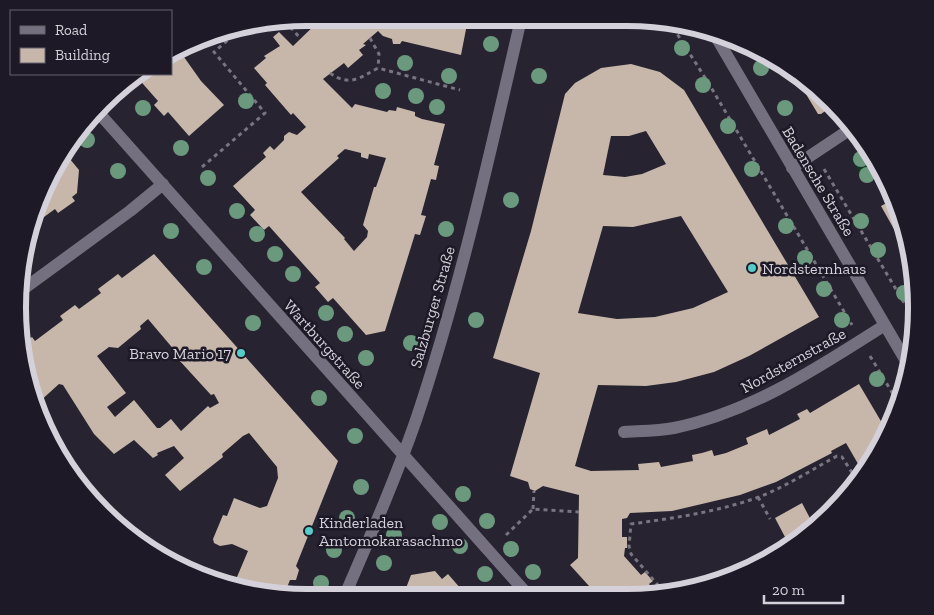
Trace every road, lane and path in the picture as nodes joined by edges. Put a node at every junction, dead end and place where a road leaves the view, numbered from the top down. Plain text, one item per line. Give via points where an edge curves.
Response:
1 (519, 26) edge
2 (290, 27) edge
3 (675, 31) edge
4 (232, 37) edge
5 (370, 38) dead end
6 (301, 39) dead end
7 (717, 41) edge
8 (378, 68) junction
9 (330, 73) dead end
10 (460, 90) dead end
11 (102, 116) edge
12 (846, 132) edge
13 (822, 166) dead end
14 (202, 167) dead end
15 (792, 168) junction
16 (163, 184) junction
17 (27, 286) edge
18 (908, 309) edge
19 (885, 325) junction
20 (855, 329) dead end
21 (868, 352) dead end
22 (903, 356) edge
23 (894, 395) edge
24 (624, 432) dead end
25 (403, 454) junction
26 (853, 474) edge
27 (534, 491) dead end
28 (758, 497) junction
29 (533, 509) junction
30 (579, 512) dead end
31 (770, 519) dead end
32 (506, 535) dead end
33 (659, 586) edge
34 (347, 589) edge
35 (523, 589) edge

1 - 25 street, Salzburger Straße via 482,191 430,375
2 - 6 path
3 - 20 path
4 - 14 path via 214,52 266,113
5 - 8 path via 379,54
7 - 15 street, Badensche Straße
8 - 9 path via 356,80 340,80
8 - 10 path
11 - 16 street, Wartburgstraße
12 - 15 street
13 - 18 path
15 - 19 street, Badensche Straße
16 - 17 street
16 - 25 street, Wartburgstraße
19 - 22 street, Badensche Straße
19 - 24 street, Nordsternstraße via 799,379 741,408 673,428
21 - 23 path
25 - 34 street, Salzburger Straße
25 - 35 street, Wartburgstraße
26 - 28 path via 842,457 837,456 812,472
27 - 29 path
28 - 31 path
28 - 33 path via 683,517 630,524 631,554
29 - 30 path
29 - 32 path

